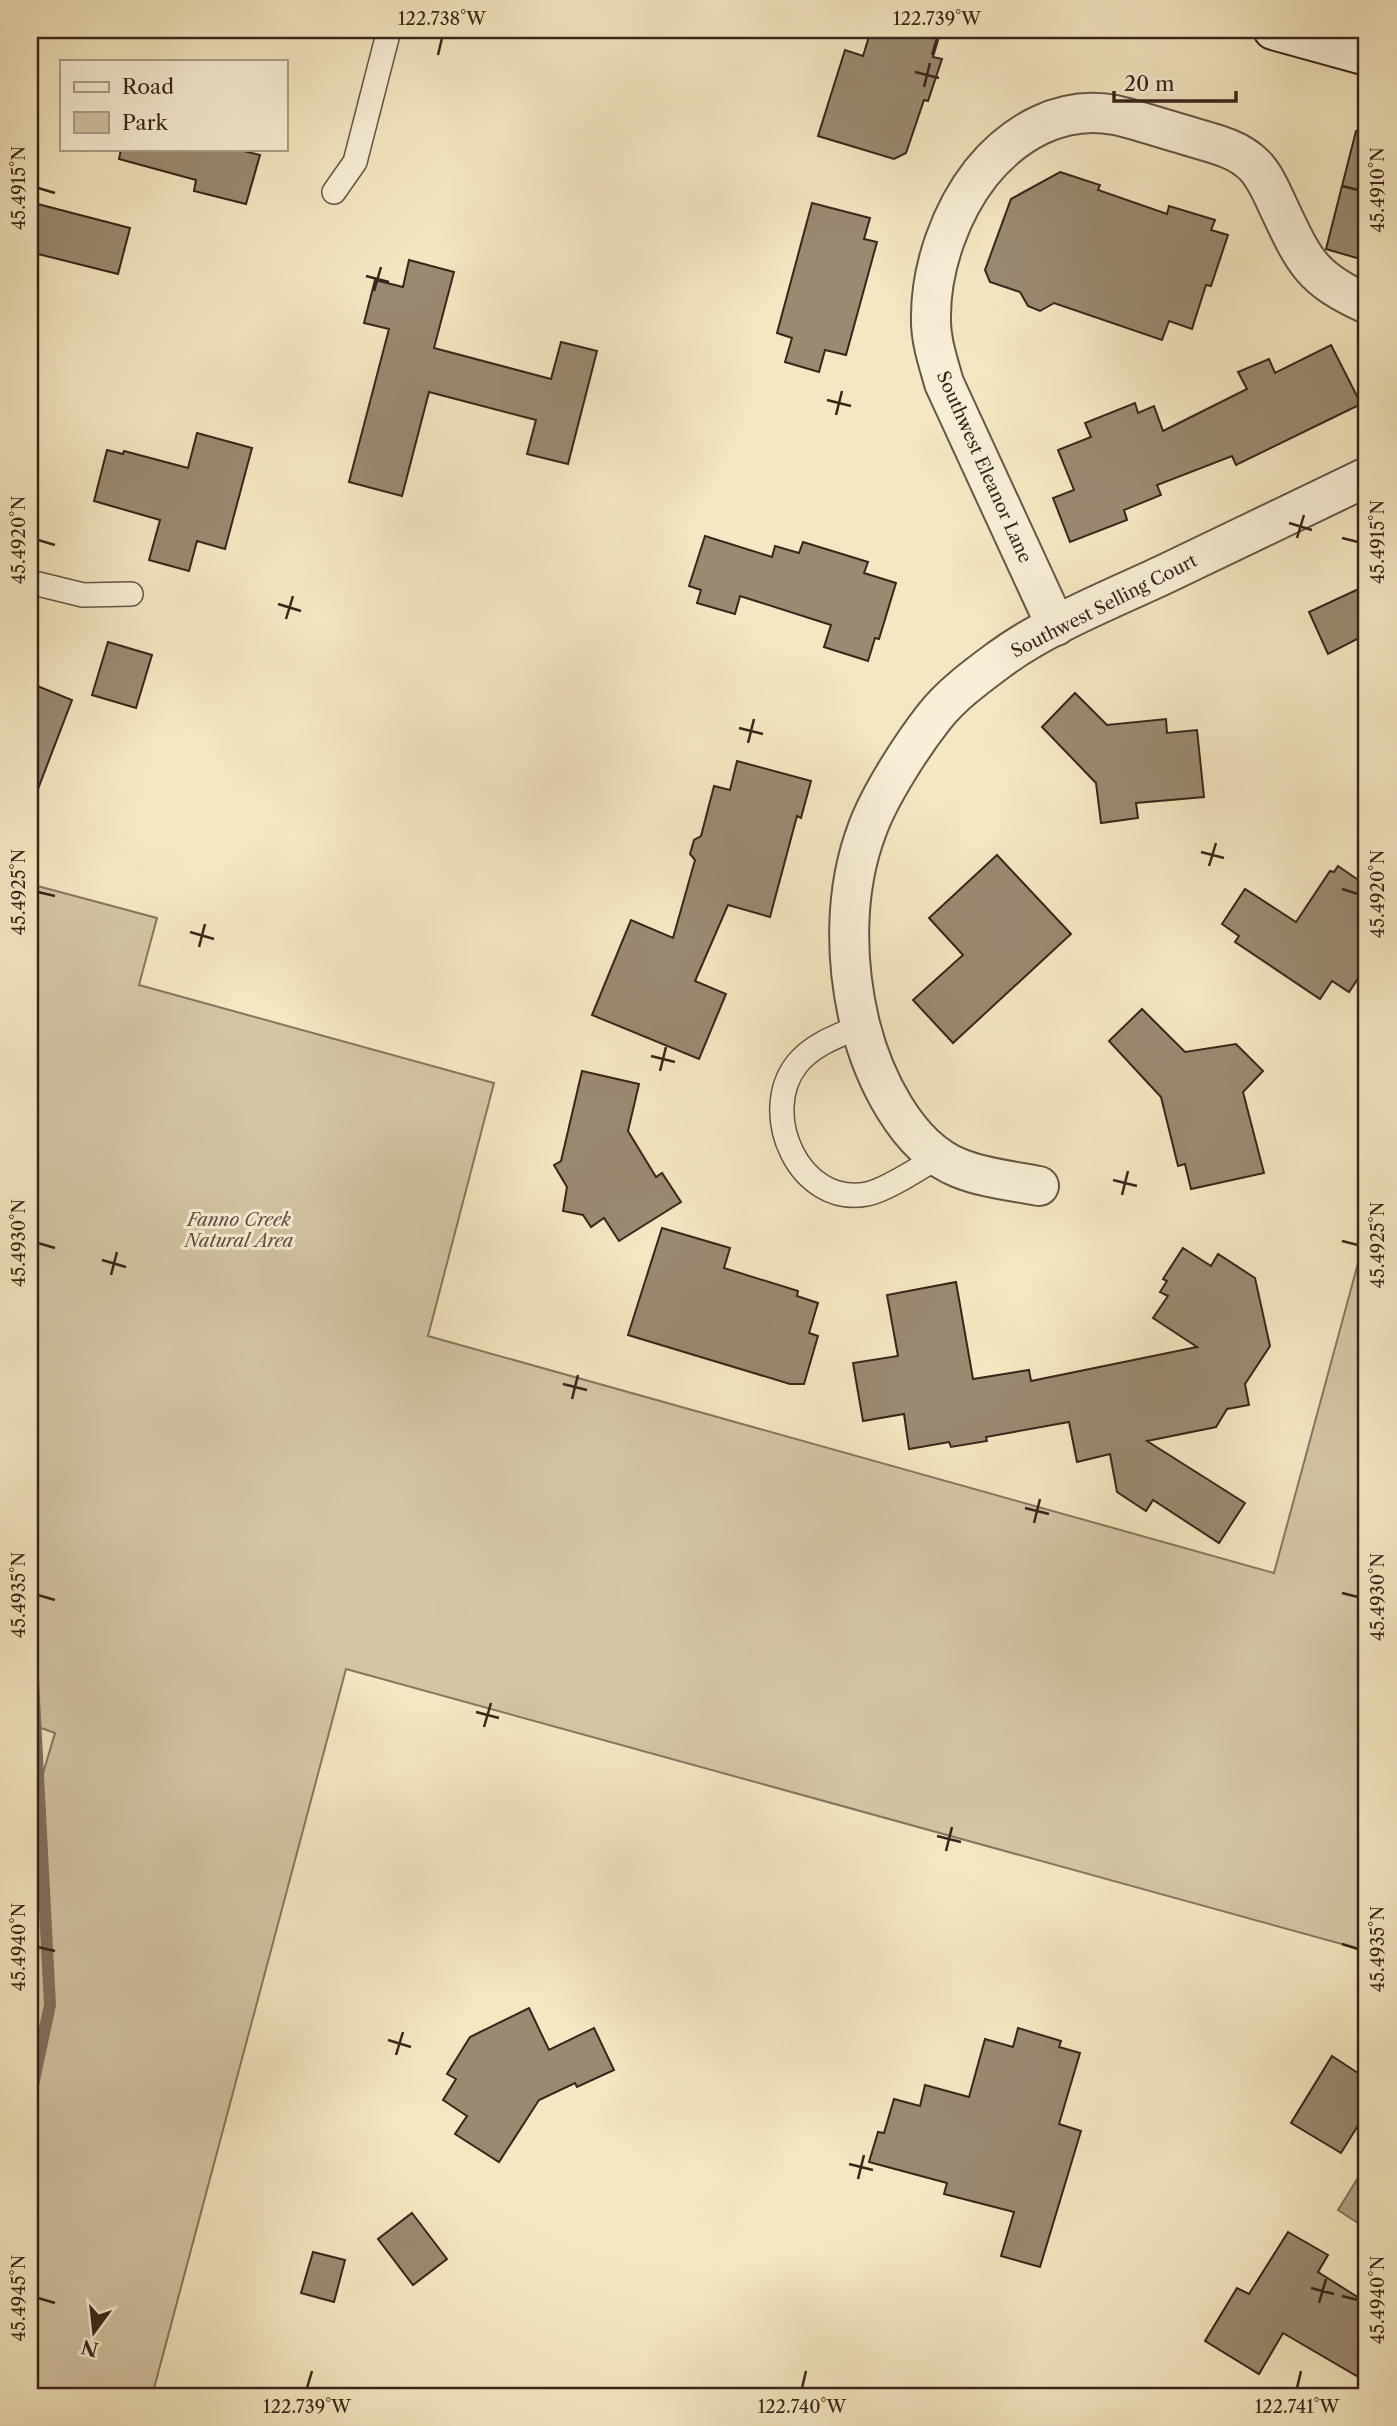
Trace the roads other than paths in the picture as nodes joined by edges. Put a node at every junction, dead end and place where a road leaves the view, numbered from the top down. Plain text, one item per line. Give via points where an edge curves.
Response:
1 (389, 30) edge
2 (1273, 30) edge
3 (1367, 56) edge
4 (334, 192) dead end
5 (1367, 304) edge
6 (1367, 477) edge
7 (30, 582) edge
8 (131, 594) dead end
9 (1056, 626) junction
10 (861, 1026) junction
11 (938, 1157) junction
12 (1039, 1186) dead end

1 - 4 lane via 355,162
2 - 3 street
5 - 9 street, Southwest Eleanor Lane via 1336,290 1309,267 1270,189 1255,166 1234,150 1090,113 1037,126 1013,139 990,161 952,219 943,247 931,316 933,342 944,383
6 - 9 street, Southwest Selling Court
7 - 8 lane via 83,595
9 - 10 street, Southwest Selling Court via 1002,657 935,716 878,806 867,830 849,915 850,957
10 - 11 street, Southwest Selling Court via 882,1087 920,1142
10 - 11 lane via 824,1042 798,1063 783,1090 788,1148 808,1177 824,1189 846,1195 880,1190
11 - 12 street, Southwest Selling Court via 959,1169

